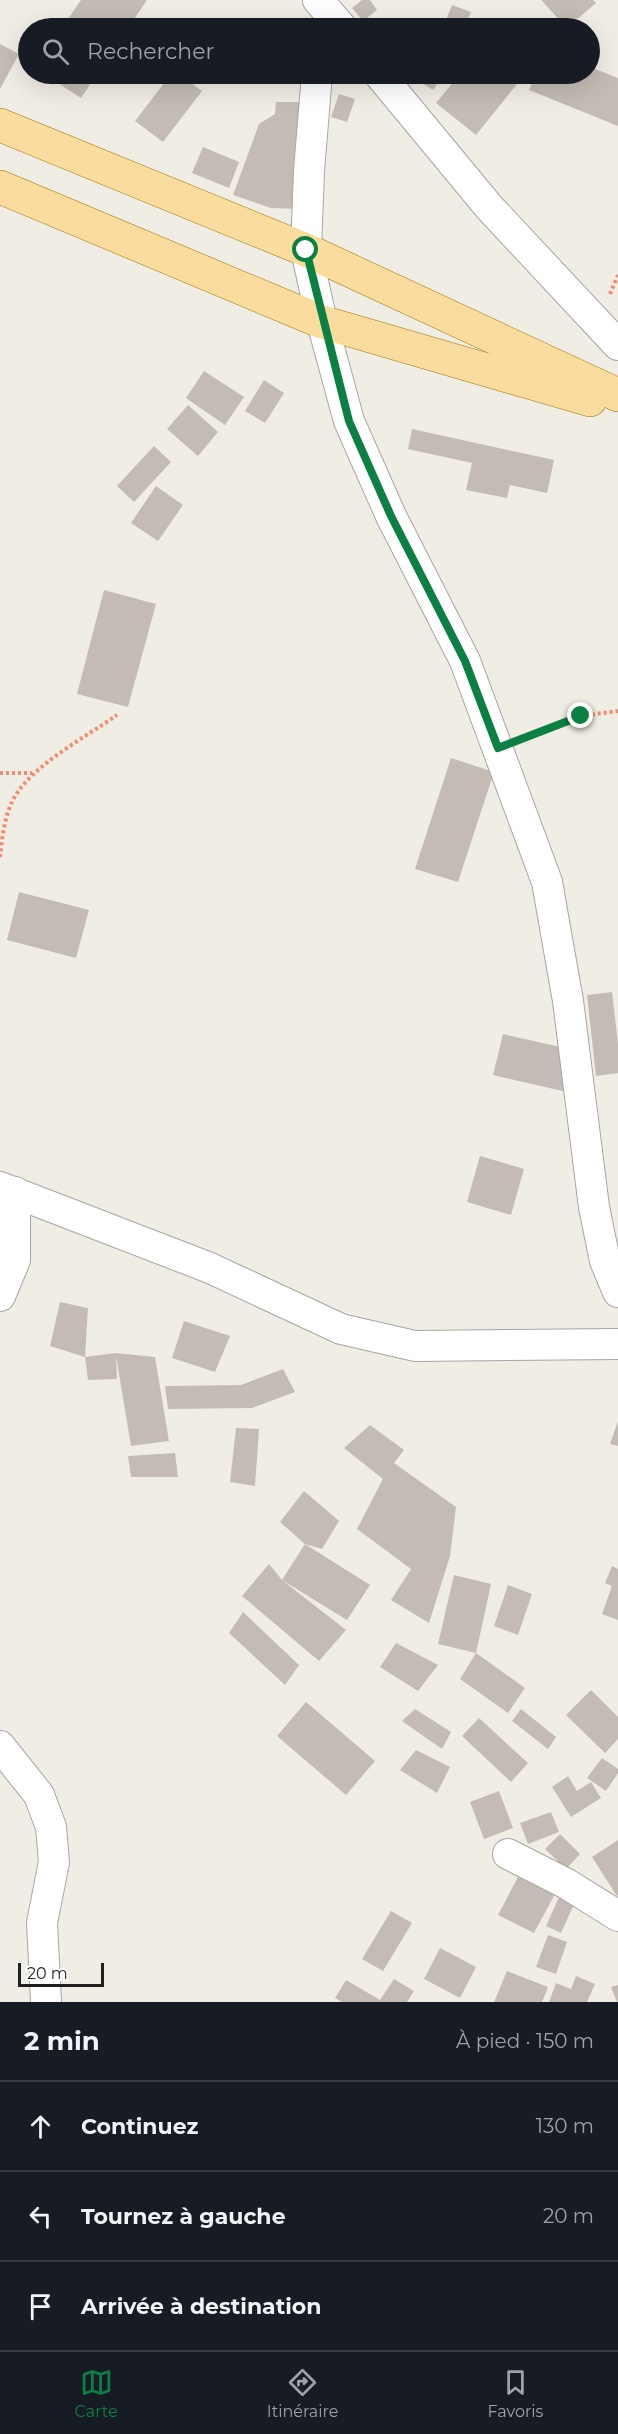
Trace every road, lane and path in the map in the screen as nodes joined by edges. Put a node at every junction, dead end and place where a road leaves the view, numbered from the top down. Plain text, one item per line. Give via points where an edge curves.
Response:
1 (316, 84) edge
2 (387, 84) edge
3 (0, 125) edge
4 (0, 188) edge
5 (306, 250) junction
6 (322, 322) junction
7 (618, 345) edge
8 (618, 395) edge
9 (618, 408) edge
10 (618, 711) edge
11 (117, 715) dead end
12 (498, 748) junction
13 (0, 773) edge
14 (32, 773) junction
15 (0, 856) edge
16 (8, 1190) edge
17 (618, 1292) edge
18 (0, 1296) edge
19 (618, 1344) edge
20 (0, 1746) edge
21 (507, 1854) dead end
22 (618, 1916) edge
23 (46, 2002) edge

1 - 5 street
2 - 7 street via 489,207
3 - 5 main road
4 - 6 main road
5 - 6 street
5 - 8 main road
6 - 9 main road
6 - 12 street via 349,421 391,516 465,661
10 - 12 path via 581,716
11 - 14 path
12 - 17 street via 547,882 568,1001 594,1207 605,1261
13 - 14 path
14 - 15 path via 12,802
16 - 18 street via 15,1260
16 - 19 street via 210,1268 341,1329 414,1346
20 - 23 street via 39,1795 51,1827 54,1862 42,1923
21 - 22 street via 567,1884

